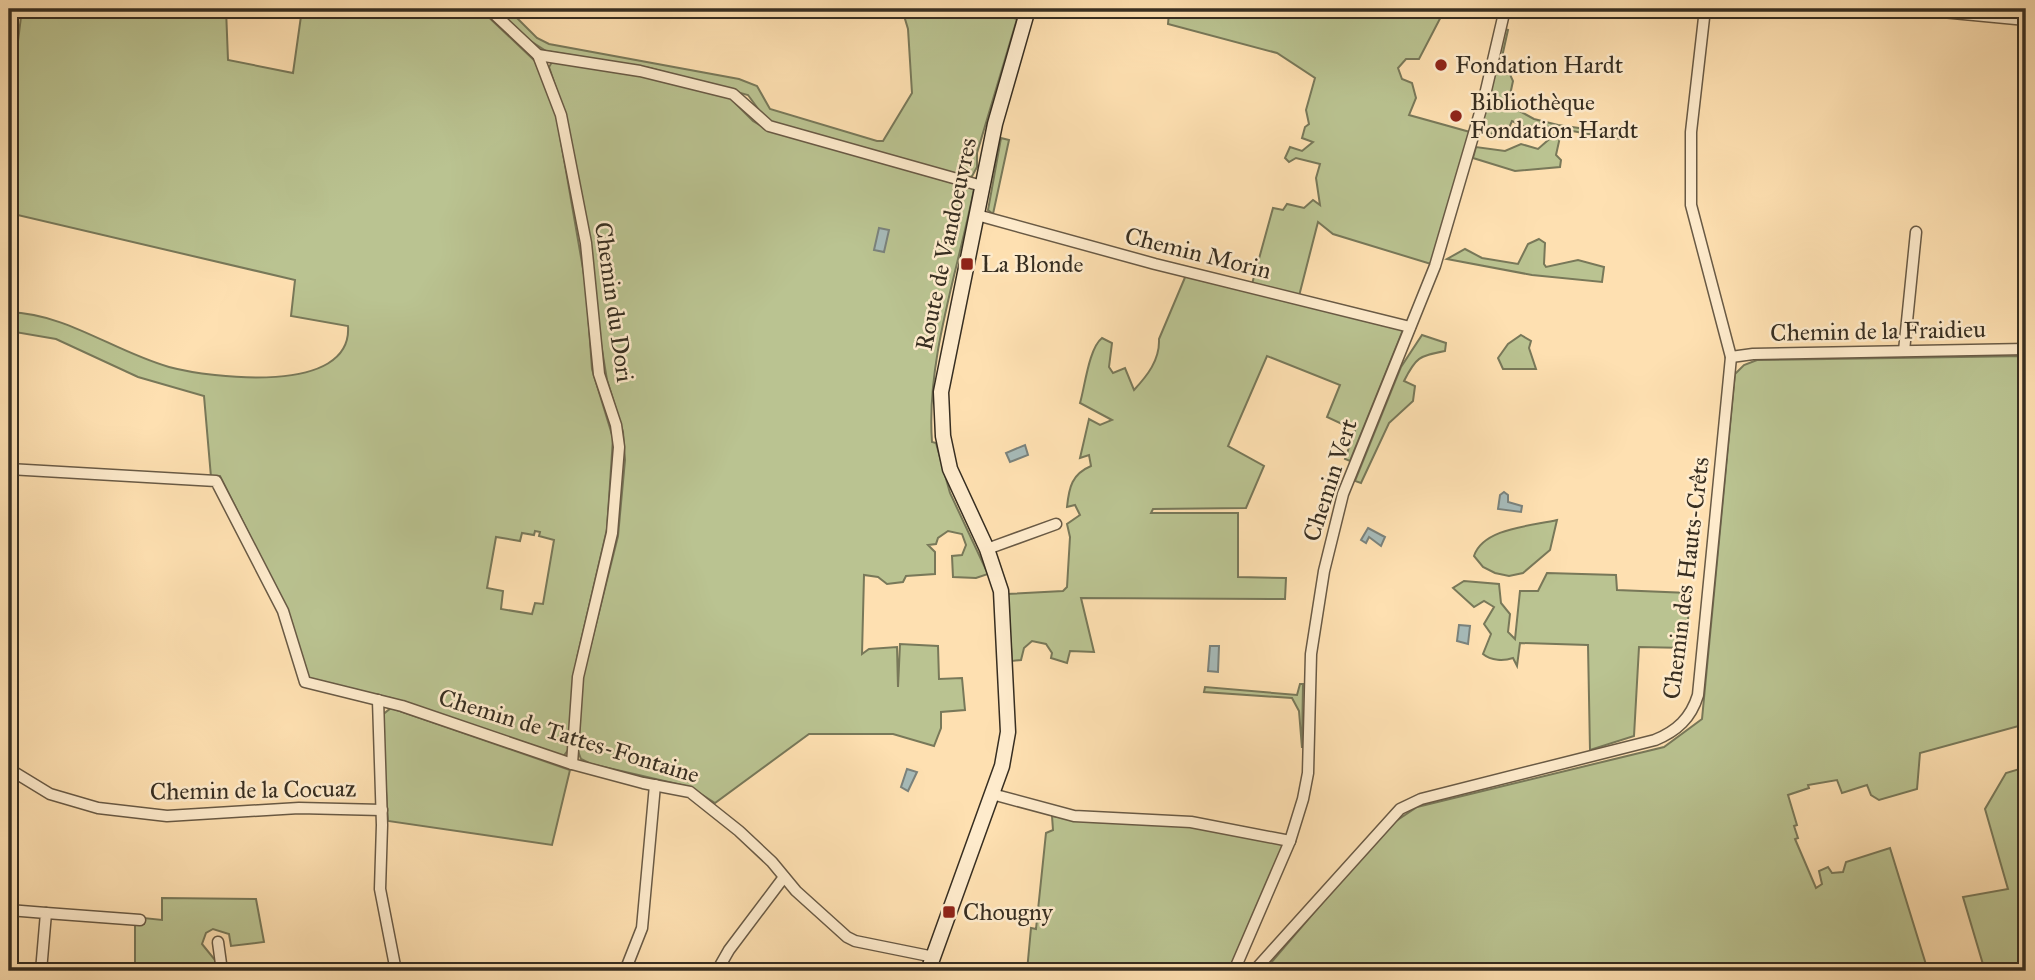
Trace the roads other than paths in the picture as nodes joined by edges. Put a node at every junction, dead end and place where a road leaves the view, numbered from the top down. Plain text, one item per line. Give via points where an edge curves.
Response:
1 (489, 9) edge
2 (1028, 9) edge
3 (1505, 9) edge
4 (1705, 9) edge
5 (1911, 9) edge
6 (2026, 19) edge
7 (538, 55) junction
8 (982, 186) junction
9 (977, 215) junction
10 (1916, 232) dead end
11 (1410, 327) junction
12 (2026, 349) edge
13 (1904, 351) junction
14 (1731, 358) junction
15 (9, 469) edge
16 (1056, 524) dead end
17 (987, 550) junction
18 (379, 700) junction
19 (572, 764) junction
20 (9, 769) edge
21 (655, 785) junction
22 (992, 794) junction
23 (382, 810) junction
24 (1290, 841) junction
25 (784, 877) junction
26 (9, 910) edge
27 (46, 913) junction
28 (140, 920) dead end
29 (218, 942) dead end
30 (934, 957) junction
31 (41, 971) edge
32 (222, 971) edge
33 (396, 971) edge
34 (625, 971) edge
35 (718, 971) edge
36 (928, 971) edge
37 (1234, 971) edge
38 (1254, 971) edge

1 - 7 street
2 - 8 main road, Route de Vandoeuvres
3 - 11 street, Chemin Vert via 1435,266
4 - 14 street, Chemin des Hauts-Crêts via 1691,132 1691,205
5 - 6 street
7 - 8 street via 640,71 733,94 769,126
7 - 19 street, Chemin du Dori via 561,115 586,243 599,374 619,447 612,533 578,677
8 - 9 main road, Route de Vandoeuvres
9 - 11 street, Chemin Morin
9 - 17 main road, Route de Vandoeuvres via 943,372 940,410 950,469
10 - 13 street
11 - 24 street, Chemin Vert via 1352,467 1329,548 1311,654 1306,786
12 - 13 street, Chemin de la Fraidieu
13 - 14 street, Chemin de la Fraidieu
14 - 38 street, Chemin des Hauts-Crêts via 1698,695 1687,719 1665,736 1646,743 1421,799 1400,809
15 - 18 street, Chemin de Tattes-Fontaine via 216,481 282,611 305,682
16 - 17 street
17 - 22 main road, Route de Vandoeuvres via 1003,600 1008,722 1006,751
18 - 19 street, Chemin de Tattes-Fontaine
18 - 23 street
19 - 21 street, Chemin de Tattes-Fontaine
20 - 23 street, Chemin de la Cocuaz via 87,807 167,816 299,808
21 - 25 street, Chemin de Tattes-Fontaine via 702,798
21 - 34 street via 642,928
22 - 24 street via 1073,816 1191,822
22 - 30 main road, Route de Vandoeuvres
23 - 33 street via 380,890
24 - 37 street, Chemin Vert
25 - 30 street, Chemin de Tattes-Fontaine via 851,939
25 - 35 street
26 - 27 street
27 - 28 street
27 - 31 street
29 - 32 street
30 - 36 main road, Route de Vandoeuvres

